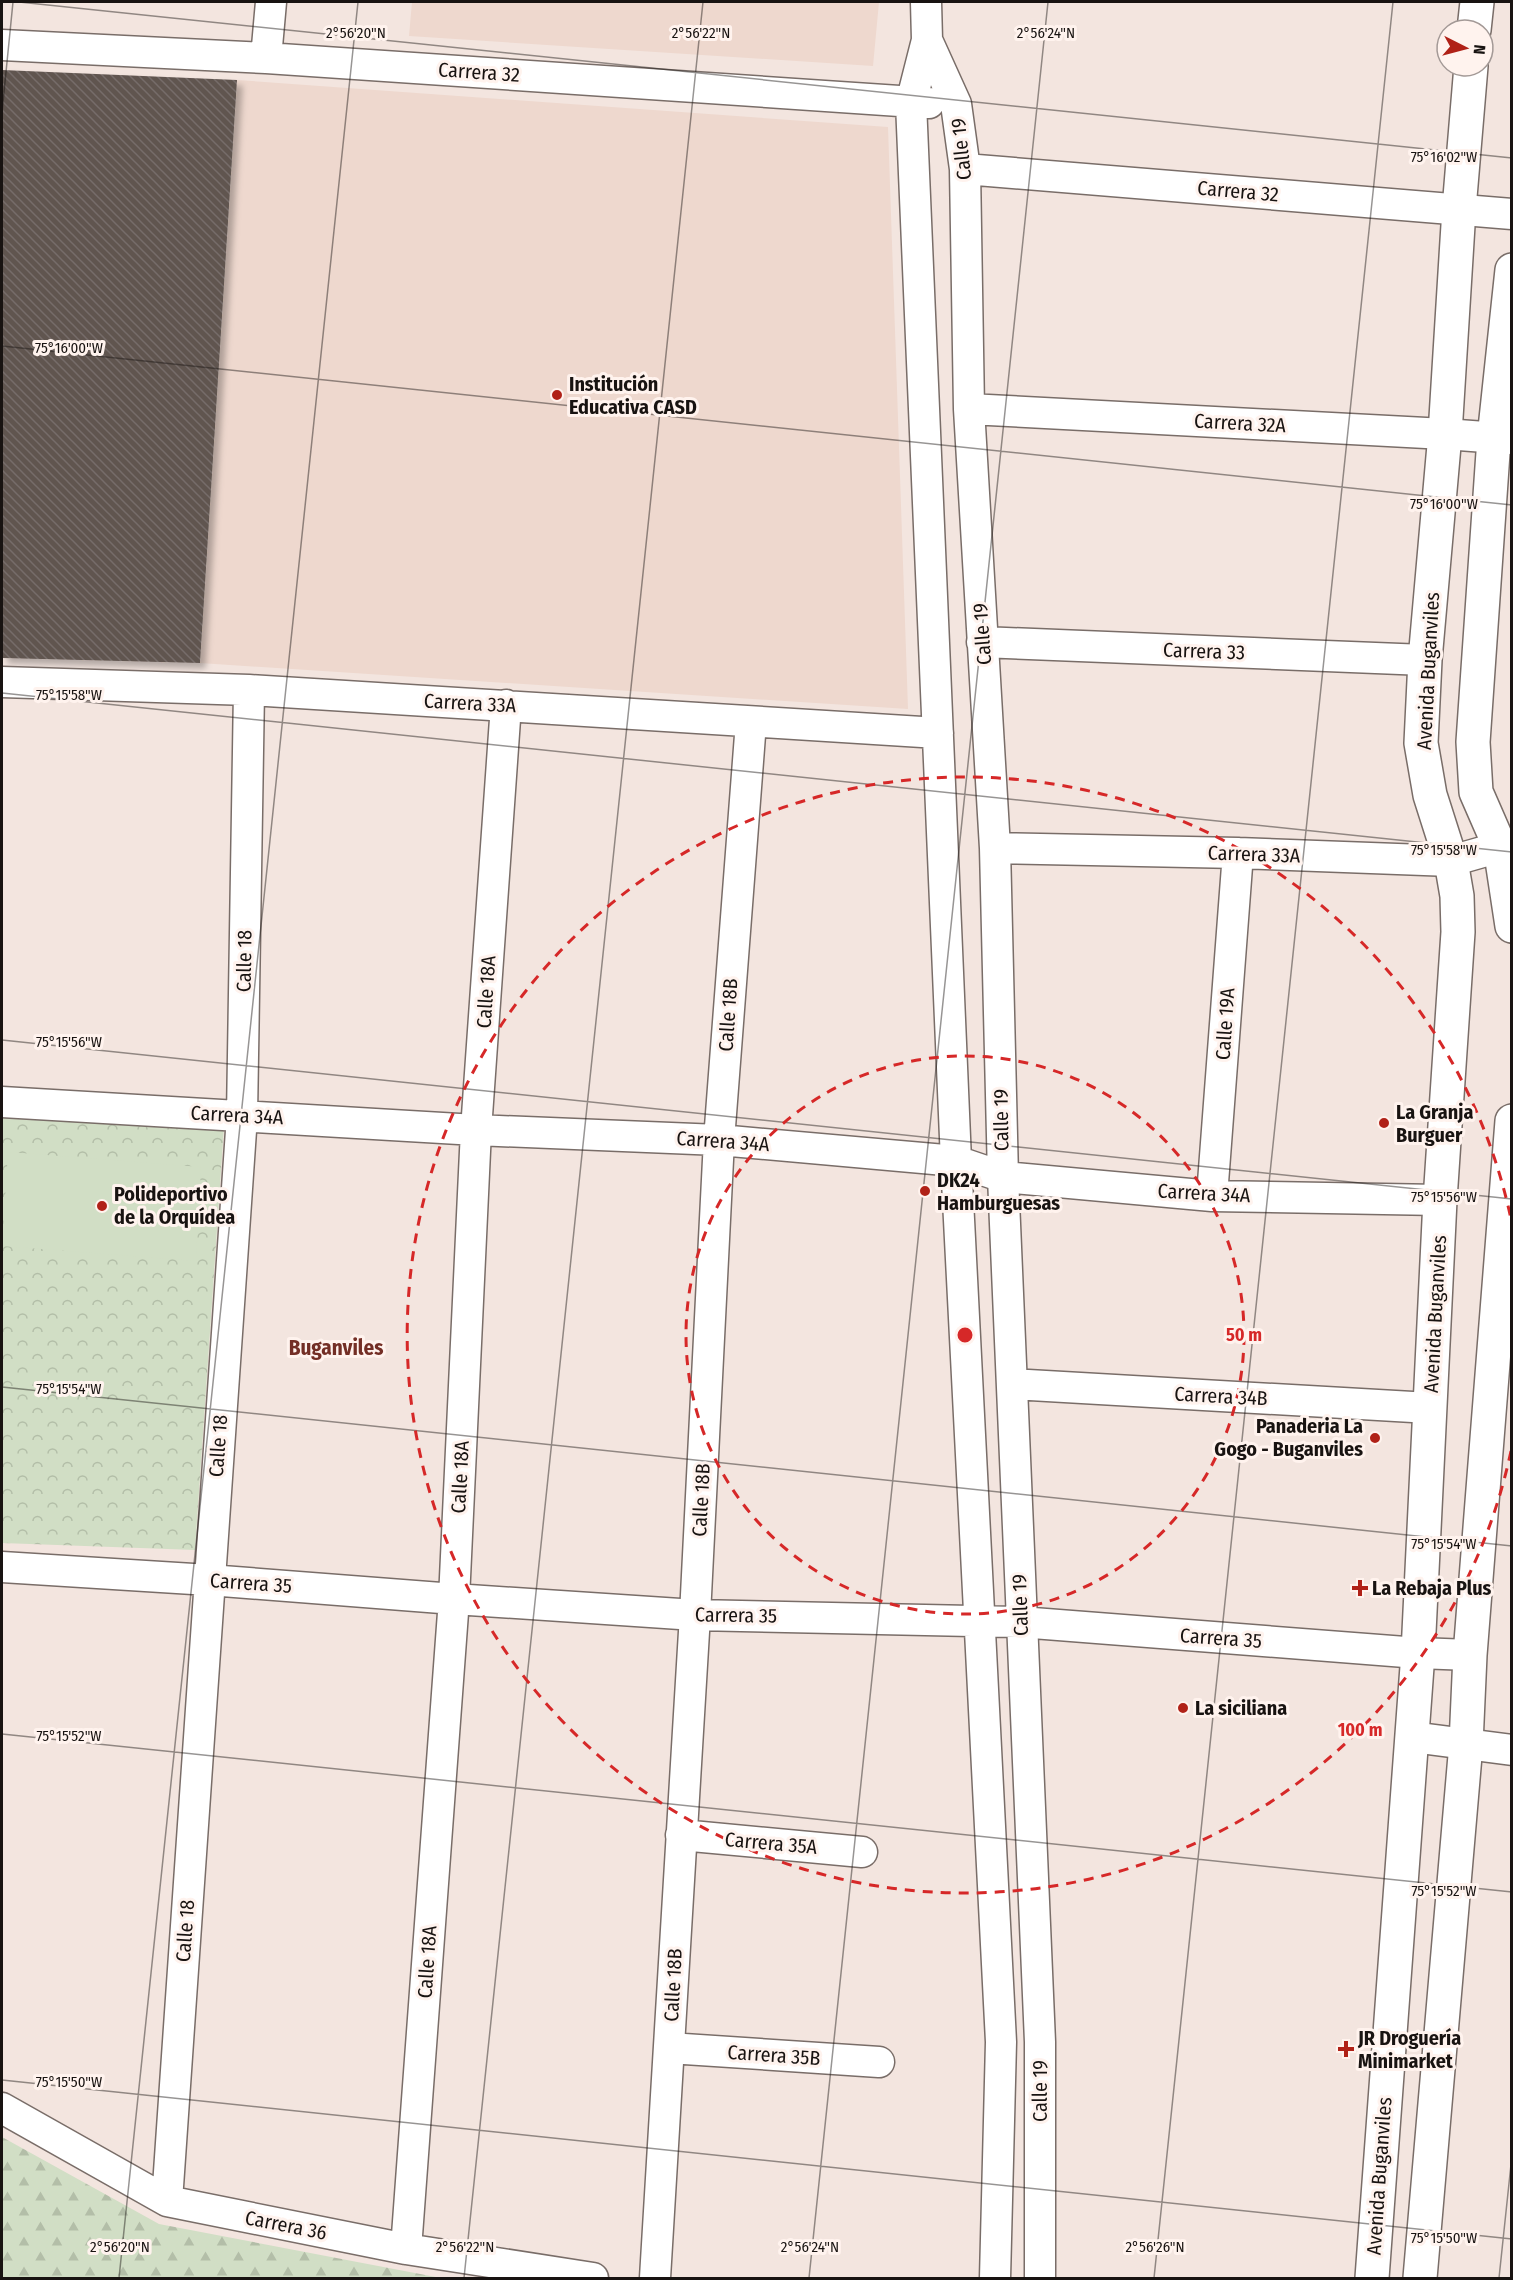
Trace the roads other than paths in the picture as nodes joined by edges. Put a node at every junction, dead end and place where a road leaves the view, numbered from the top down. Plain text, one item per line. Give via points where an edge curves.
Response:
1 (271, 2) edge
2 (926, 2) edge
3 (1477, 2) edge
4 (1475, 18) edge
5 (927, 40) junction
6 (2, 45) edge
7 (266, 58) junction
8 (1470, 78) edge
9 (911, 103) junction
10 (956, 104) junction
11 (965, 169) junction
12 (1459, 209) junction
13 (1512, 214) edge
14 (1512, 270) edge
15 (969, 409) junction
16 (1445, 434) junction
17 (1503, 438) edge
18 (982, 642) junction
19 (1425, 660) junction
20 (2, 682) edge
21 (249, 690) junction
22 (506, 705) junction
23 (751, 722) junction
24 (938, 733) junction
25 (1506, 847) edge
26 (995, 848) junction
27 (1238, 853) junction
28 (1451, 861) junction
29 (1512, 926) edge
30 (2, 1102) edge
31 (242, 1116) junction
32 (1512, 1121) edge
33 (476, 1130) junction
34 (719, 1140) junction
35 (956, 1161) junction
36 (1003, 1177) junction
37 (1212, 1196) junction
38 (1440, 1200) junction
39 (1012, 1384) junction
40 (1430, 1408) junction
41 (2, 1568) edge
42 (209, 1580) junction
43 (454, 1599) junction
44 (695, 1615) junction
45 (979, 1621) junction
46 (1020, 1622) junction
47 (1418, 1653) junction
48 (1470, 1655) junction
49 (1412, 1737) junction
50 (1466, 1744) junction
51 (1511, 1748) edge
52 (681, 1835) junction
53 (862, 1852) dead end
54 (669, 2048) junction
55 (879, 2062) dead end
56 (2, 2108) edge
57 (167, 2201) junction
58 (406, 2249) junction
59 (593, 2278) edge
60 (656, 2278) edge
61 (995, 2278) edge
62 (1040, 2278) edge
63 (1372, 2278) edge
64 (1420, 2278) edge

1 - 7 street
2 - 5 street, Calle 19
3 - 4 main road
5 - 9 street, Calle 19
5 - 10 street, Calle 19
6 - 7 street, Carrera 32
7 - 9 street, Carrera 32
8 - 12 main road, Avenida Buganviles
9 - 10 street, Carrera 32
9 - 24 street, Calle 19
10 - 11 street, Calle 19
11 - 12 street, Carrera 32
11 - 15 street, Calle 19
12 - 13 street, Carrera 32
12 - 16 main road, Avenida Buganviles
14 - 17 main road
15 - 16 street, Carrera 32A
15 - 18 street, Calle 19
16 - 17 street, Carrera 32A
16 - 19 main road, Avenida Buganviles
17 - 25 main road via 1473,742 1476,792
18 - 19 street, Carrera 33
18 - 26 street, Calle 19
19 - 28 main road, Avenida Buganviles via 1421,743 1430,795
20 - 21 street, Carrera 33A
21 - 22 street, Carrera 33A
21 - 31 street, Calle 18
22 - 23 street, Carrera 33A
22 - 33 street, Calle 18A
23 - 24 street, Carrera 33A
23 - 34 street, Calle 18B
24 - 35 street, Calle 19
25 - 28 street, Carrera 33A
25 - 29 main road
26 - 27 street, Carrera 33A
26 - 36 street, Calle 19
27 - 28 street, Carrera 33A
27 - 37 street, Calle 19A
28 - 38 main road, Avenida Buganviles via 1458,932
30 - 31 street, Carrera 34A
31 - 33 street, Carrera 34A
31 - 42 street, Calle 18
32 - 48 main road
33 - 34 street, Carrera 34A
33 - 43 street, Calle 18A
34 - 35 street, Carrera 34A
34 - 44 street, Calle 18B
35 - 36 street, Carrera 34A
35 - 45 street, Calle 19
36 - 37 street, Carrera 34A
36 - 39 street, Calle 19
37 - 38 street, Carrera 34A
38 - 40 main road, Avenida Buganviles
39 - 40 street, Carrera 34B
39 - 46 street, Calle 19
40 - 47 main road, Avenida Buganviles
41 - 42 street, Carrera 35
42 - 43 street, Carrera 35
42 - 57 street, Calle 18
43 - 44 street, Carrera 35
43 - 58 street, Calle 18A
44 - 45 street, Carrera 35
44 - 52 street, Calle 18B
45 - 46 street, Carrera 35
45 - 61 street, Calle 19 via 1000,2042
46 - 47 street, Carrera 35
46 - 62 street, Calle 19 via 1040,2042
47 - 48 street, Carrera 35
47 - 49 main road, Avenida Buganviles
48 - 50 main road
49 - 50 street
49 - 63 main road, Avenida Buganviles
50 - 51 street
50 - 64 main road
52 - 53 street, Carrera 35A
52 - 54 street, Calle 18B
54 - 55 street, Carrera 35B
54 - 60 street, Calle 18B
56 - 57 street, Carrera 36
57 - 58 street, Carrera 36
58 - 59 street, Carrera 36

